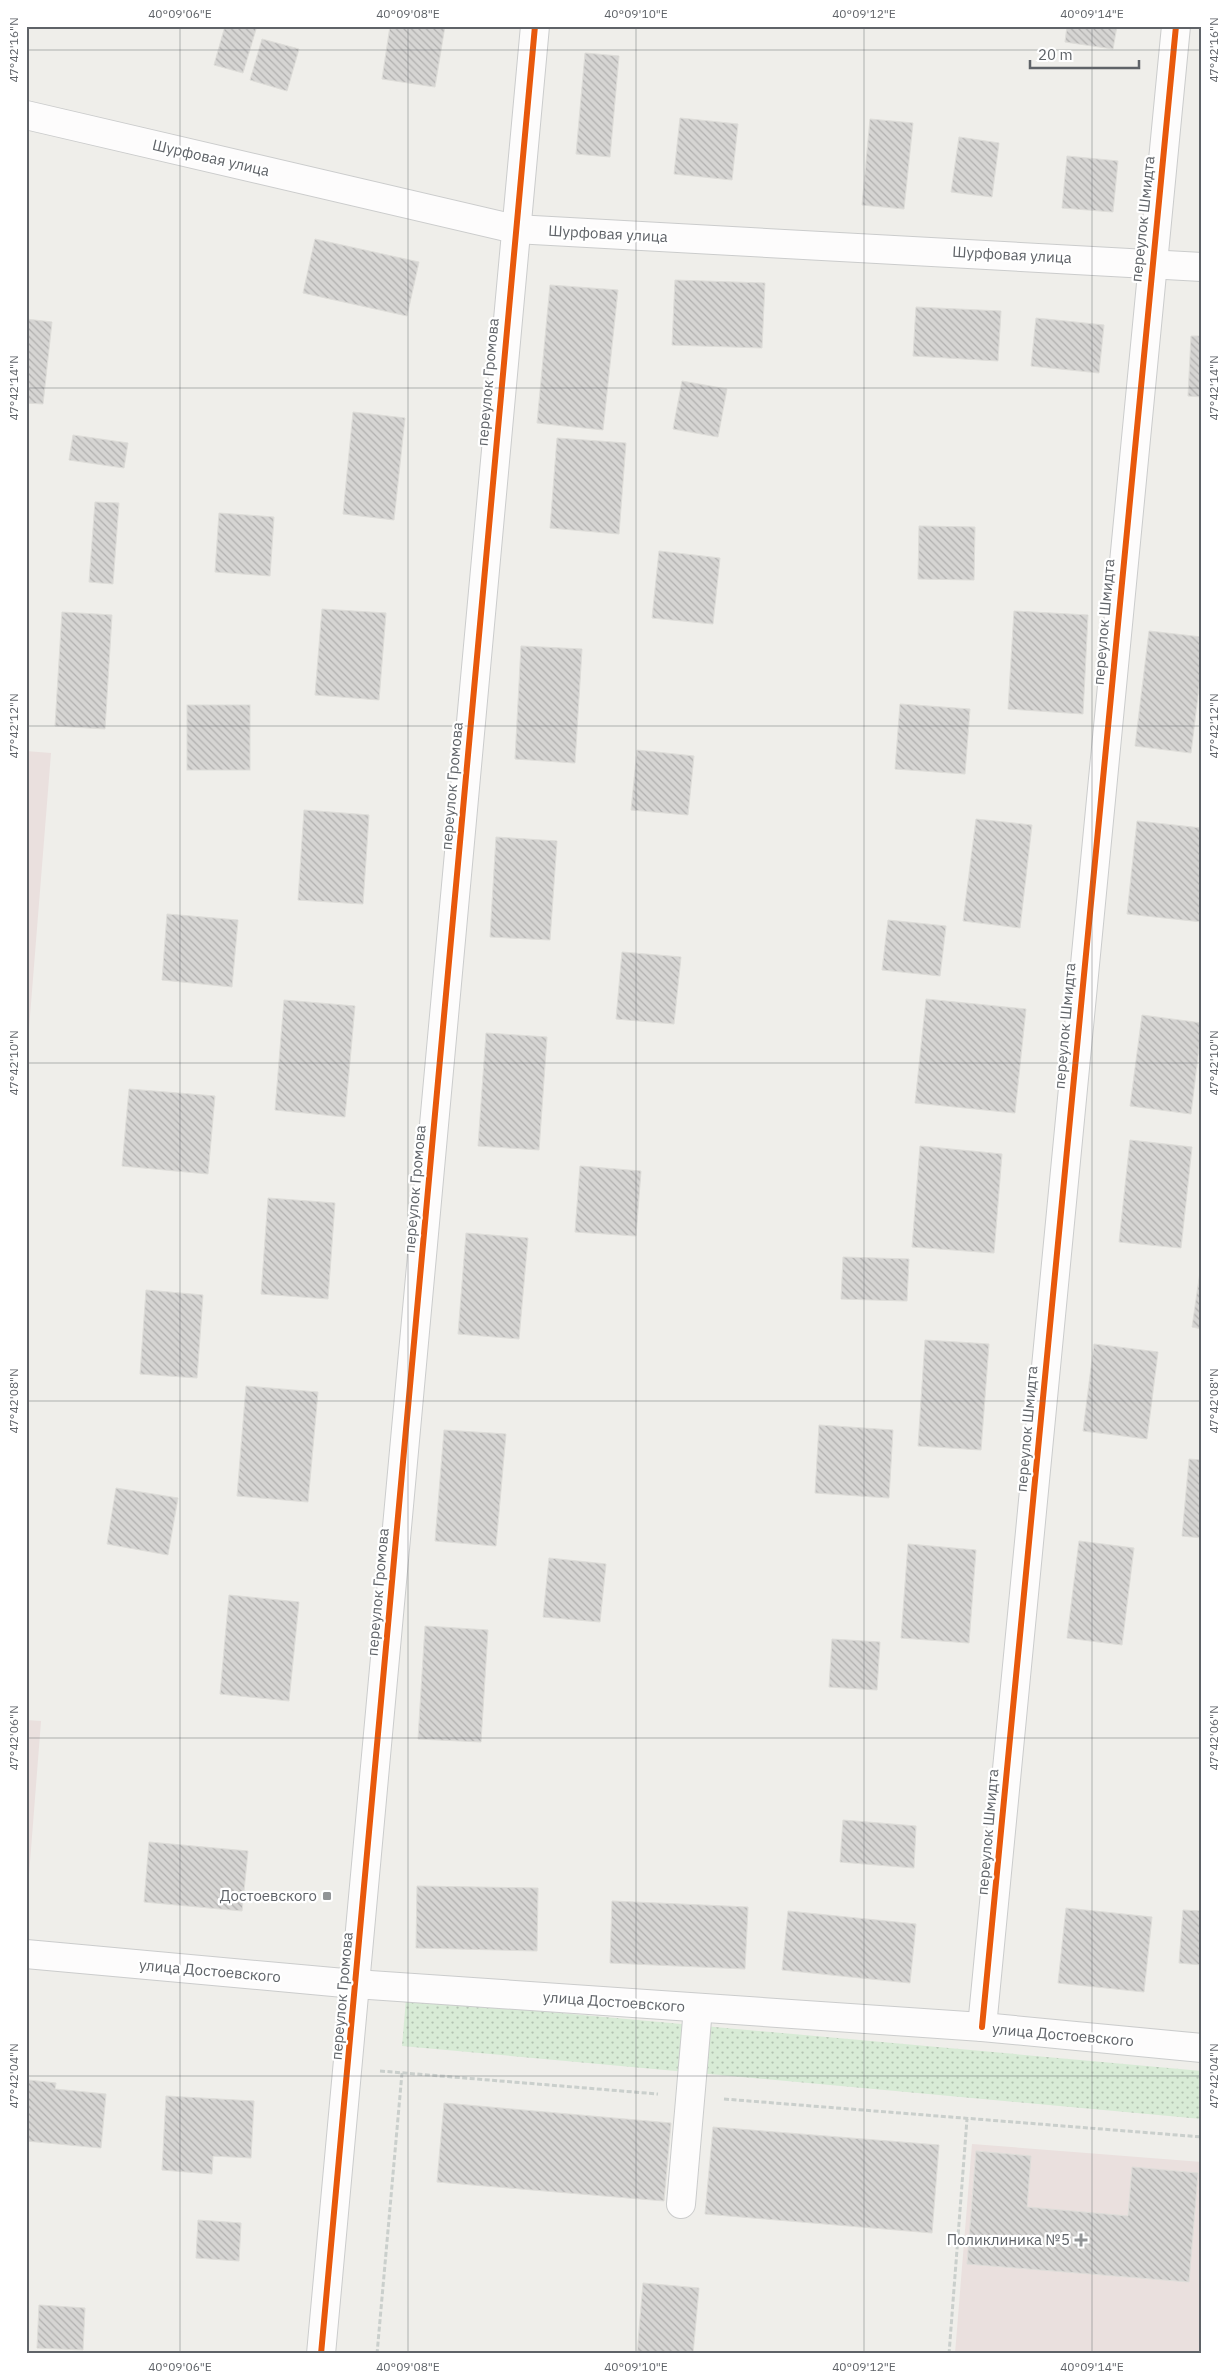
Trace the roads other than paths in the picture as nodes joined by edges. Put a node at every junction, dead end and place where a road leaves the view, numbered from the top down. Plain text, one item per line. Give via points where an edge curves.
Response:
1 (535, 26) edge
2 (1176, 26) edge
3 (26, 115) edge
4 (515, 229) junction
5 (1151, 263) junction
6 (1202, 267) edge
7 (26, 1954) edge
8 (355, 1984) junction
9 (698, 2008) junction
10 (982, 2028) junction
11 (1202, 2048) edge
12 (681, 2204) dead end
13 (320, 2354) edge

1 - 4 street, переулок Громова
2 - 5 street, переулок Шмидта
3 - 4 street, Шурфовая улица
4 - 5 street, Шурфовая улица
4 - 8 street, переулок Громова
5 - 6 street, Шурфовая улица
5 - 10 street, переулок Шмидта
7 - 8 street, улица Достоевского
8 - 9 street, улица Достоевского
8 - 13 street, переулок Громова
9 - 10 street, улица Достоевского
9 - 12 street
10 - 11 street, улица Достоевского

